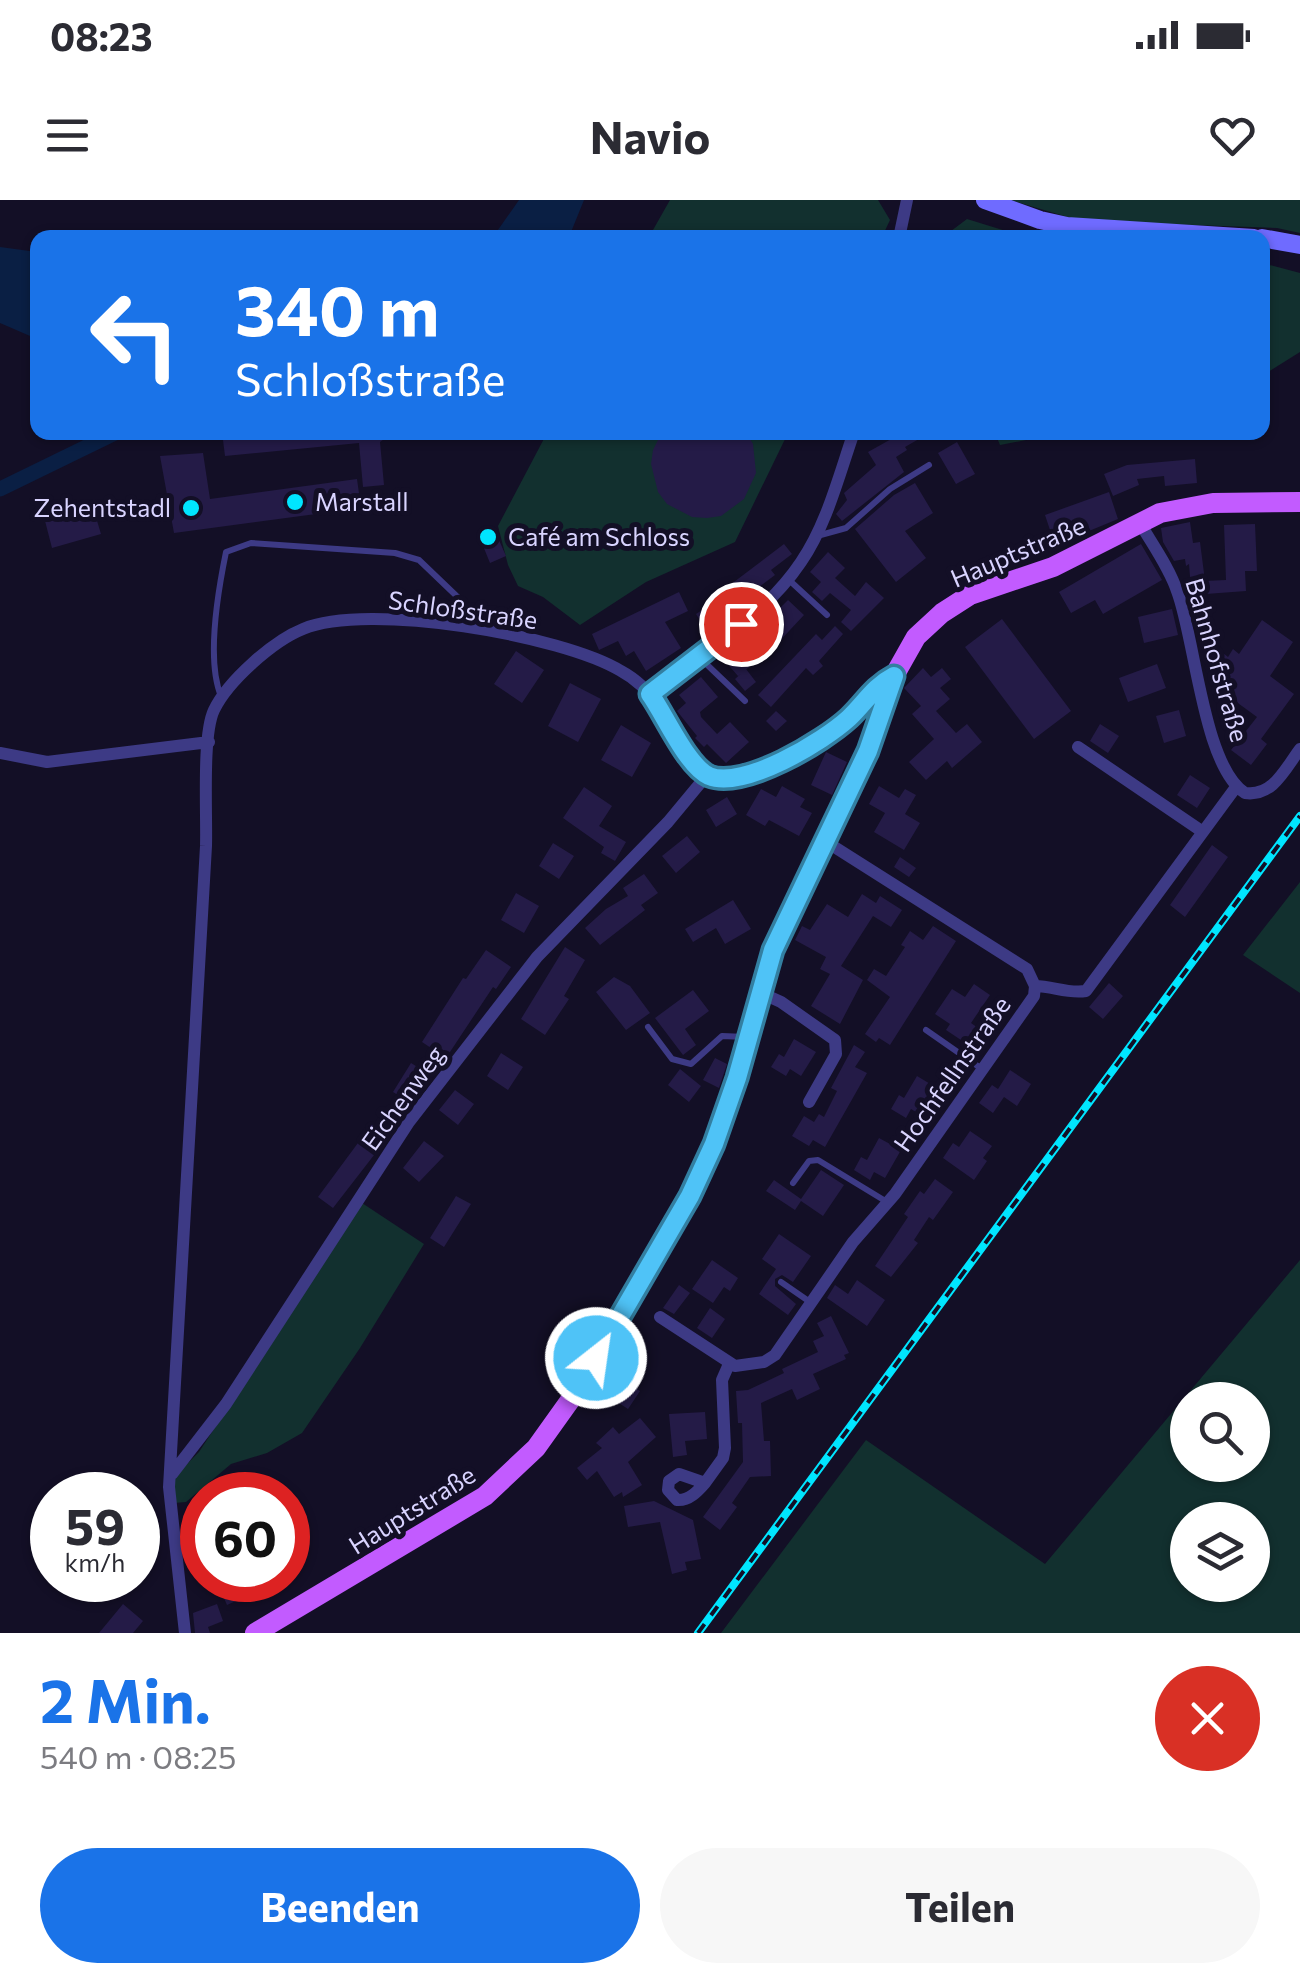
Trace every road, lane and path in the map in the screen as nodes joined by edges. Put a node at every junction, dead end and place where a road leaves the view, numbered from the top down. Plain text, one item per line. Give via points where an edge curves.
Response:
1 (907, 200) edge
2 (985, 200) edge
3 (901, 230) edge
4 (1129, 230) edge
5 (1270, 239) edge
6 (1300, 244) edge
7 (851, 440) edge
8 (929, 465) dead end
9 (1300, 502) edge
10 (1140, 522) junction
11 (816, 536) junction
12 (788, 579) junction
13 (828, 615) dead end
14 (496, 633) junction
15 (699, 657) junction
16 (894, 676) junction
17 (650, 694) junction
18 (222, 697) junction
19 (745, 701) dead end
20 (208, 742) junction
21 (1078, 748) dead end
22 (1300, 749) edge
23 (0, 753) edge
24 (707, 775) junction
25 (1236, 787) junction
26 (1203, 832) junction
27 (824, 841) junction
28 (1035, 986) junction
29 (759, 992) junction
30 (648, 1028) dead end
31 (926, 1030) dead end
32 (747, 1038) junction
33 (983, 1070) junction
34 (809, 1102) dead end
35 (793, 1183) dead end
36 (888, 1203) junction
37 (781, 1282) dead end
38 (811, 1302) junction
39 (660, 1317) dead end
40 (729, 1364) junction
41 (171, 1476) junction
42 (705, 1482) dead end
43 (185, 1633) edge
44 (255, 1633) edge

1 - 3 street
2 - 4 main road via 1067,226
5 - 6 main road
7 - 11 street
8 - 11 lane via 846,528
9 - 10 main road, Hauptstraße via 1194,505
10 - 16 main road, Hauptstraße via 1066,562 957,602 916,638
10 - 25 street, Bahnhofstraße via 1176,587 1196,688
11 - 12 street
12 - 13 lane
12 - 15 street
14 - 17 street, Schloßstraße via 598,658
14 - 18 street, Schloßstraße via 382,619 304,628 264,654
14 - 18 lane via 419,560 387,551 251,543 226,552 220,577 214,677
15 - 17 street
15 - 19 lane
16 - 24 street via 824,739 754,772
16 - 27 main road, Hauptstraße via 868,751
17 - 24 street, Schloßstraße
18 - 20 street, Schloßstraße
20 - 23 street via 47,762
20 - 41 street, Schloßstraße
21 - 26 street
22 - 25 street via 1264,792
24 - 41 street, Eichenweg via 537,957 409,1122 226,1404
25 - 26 street
26 - 28 street via 1086,991
27 - 28 street, Hochfellnstraße via 1027,970
27 - 29 main road, Hauptstraße
28 - 33 street, Hochfellnstraße
29 - 32 main road, Hauptstraße
29 - 34 street via 835,1040 836,1054
30 - 32 lane via 672,1058 690,1064 722,1036
31 - 33 lane
32 - 44 main road, Hauptstraße via 726,1112 690,1196 536,1448 467,1508
33 - 36 street, Hochfellnstraße
35 - 36 lane via 808,1160 818,1160
36 - 38 street, Hochfellnstraße
37 - 38 lane
38 - 40 street, Hochfellnstraße via 774,1356
39 - 40 street
40 - 42 street via 722,1380 724,1454
41 - 43 street, Schloßstraße

